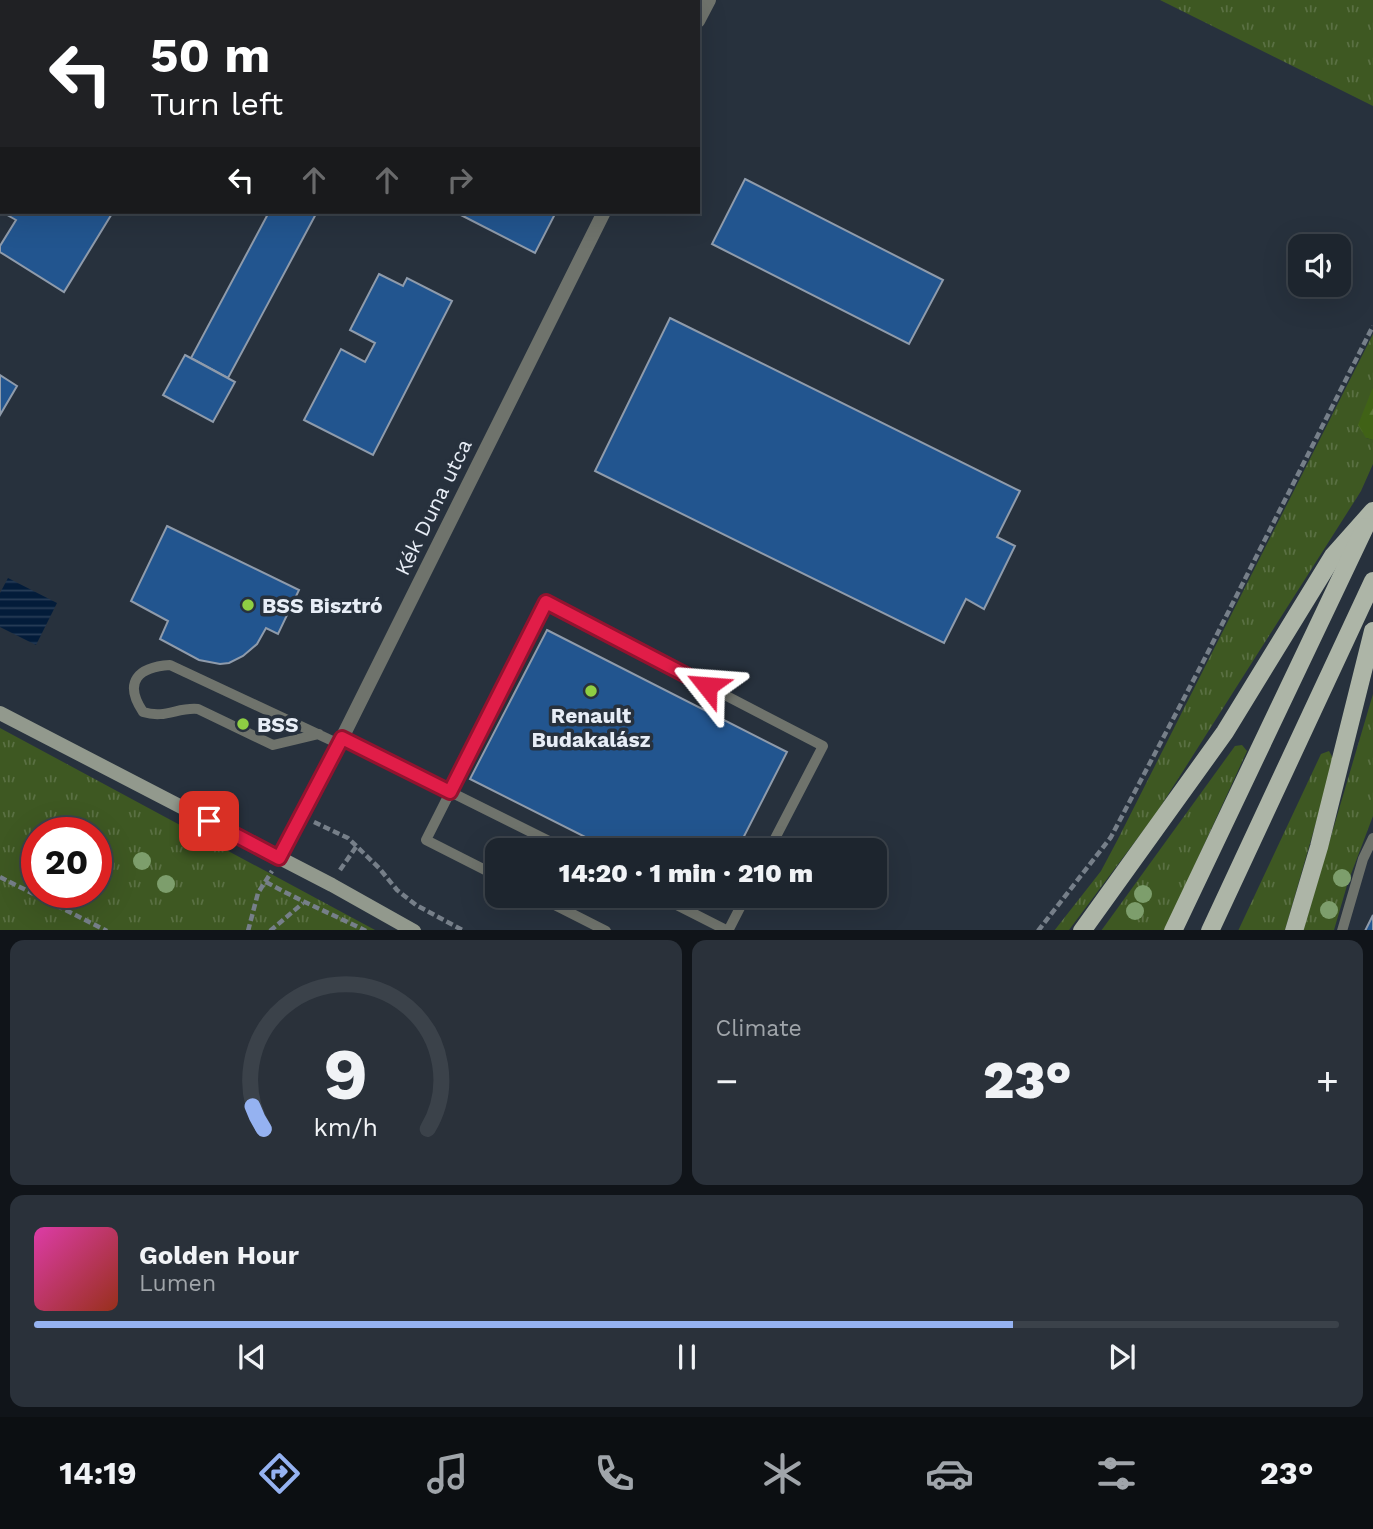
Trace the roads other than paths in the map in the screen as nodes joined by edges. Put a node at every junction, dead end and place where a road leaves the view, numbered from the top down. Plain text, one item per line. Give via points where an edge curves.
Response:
1 (709, 0) edge
2 (700, 17) edge
3 (603, 214) edge
4 (1373, 511) edge
5 (1373, 581) edge
6 (1373, 631) edge
7 (0, 713) edge
8 (318, 734) junction
9 (340, 741) junction
10 (450, 792) junction
11 (543, 838) edge
12 (775, 838) edge
13 (1373, 838) edge
14 (279, 858) junction
15 (485, 870) edge
16 (561, 908) edge
17 (683, 908) edge
18 (740, 908) edge
19 (414, 930) edge
20 (606, 930) edge
21 (728, 930) edge
22 (1082, 930) edge
23 (1173, 930) edge
24 (1210, 930) edge
25 (1294, 930) edge
26 (1342, 930) edge

1 - 2 street
3 - 9 street, Kék Duna utca
4 - 22 main road via 1333,556 1225,732
4 - 23 main road
5 - 24 main road
6 - 25 main road
7 - 14 main road
8 - 8 lane via 170,665 144,669 136,679 136,702 143,712 156,716 198,709 273,745
8 - 9 lane
9 - 10 lane
9 - 14 street, Kék Duna utca
10 - 11 lane
10 - 12 lane via 546,602 822,746
10 - 15 lane via 426,841
13 - 26 lane
14 - 19 main road
16 - 20 lane
17 - 21 lane
18 - 21 lane

